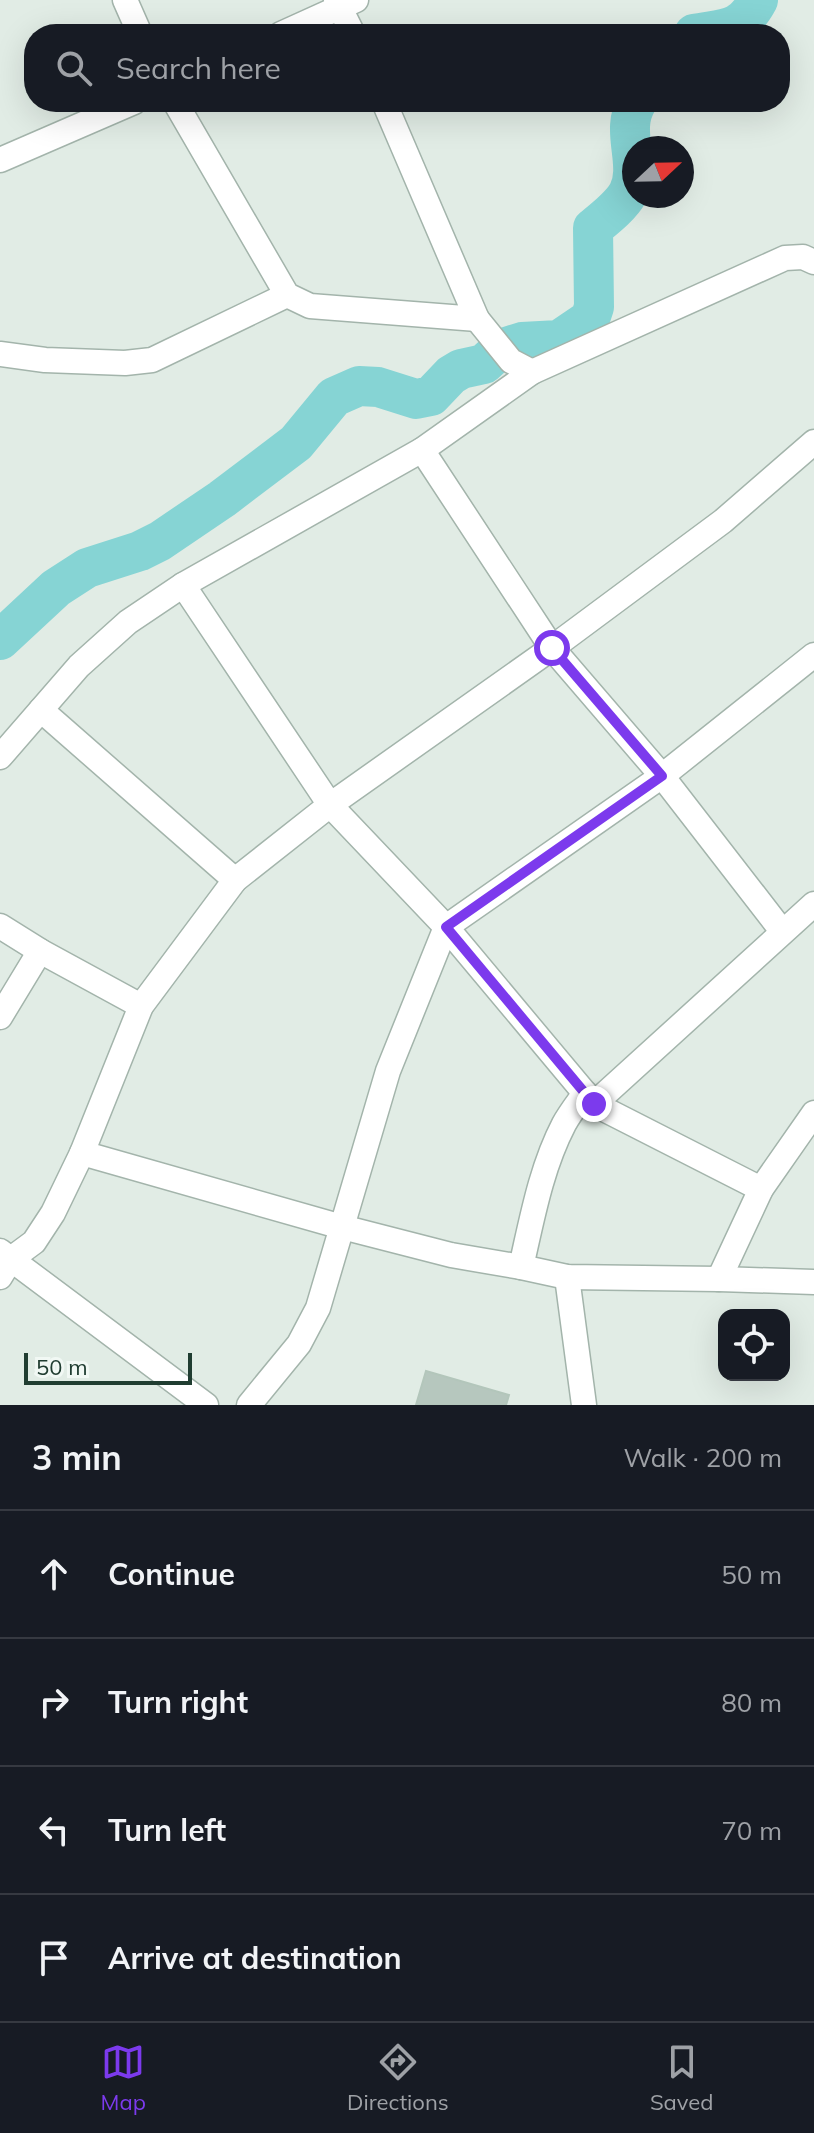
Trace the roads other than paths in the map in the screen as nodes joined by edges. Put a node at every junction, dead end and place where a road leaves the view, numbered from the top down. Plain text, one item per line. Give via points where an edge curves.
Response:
1 (125, 0) edge
2 (344, 2) edge
3 (136, 24) edge
4 (301, 24) edge
5 (350, 24) edge
6 (111, 112) edge
7 (181, 112) edge
8 (388, 112) edge
9 (0, 160) edge
10 (814, 262) edge
11 (287, 295) junction
12 (477, 319) junction
13 (0, 354) edge
14 (532, 372) junction
15 (814, 442) edge
16 (422, 450) junction
17 (183, 585) junction
18 (552, 648) junction
19 (814, 655) edge
20 (41, 710) junction
21 (0, 757) edge
22 (662, 776) junction
23 (330, 805) junction
24 (235, 880) junction
25 (814, 904) edge
26 (0, 926) edge
27 (446, 927) junction
28 (782, 931) junction
29 (40, 951) junction
30 (141, 1006) junction
31 (0, 1017) edge
32 (590, 1098) junction
33 (814, 1113) edge
34 (82, 1153) junction
35 (761, 1189) junction
36 (342, 1227) junction
37 (4, 1262) edge
38 (521, 1267) junction
39 (567, 1277) junction
40 (719, 1279) junction
41 (814, 1282) edge
42 (206, 1405) edge
43 (249, 1405) edge
44 (584, 1405) edge

1 - 3 street
2 - 4 street
2 - 5 street
6 - 9 street
7 - 11 street
8 - 12 street
10 - 14 street via 785,258
11 - 12 street via 310,306
11 - 13 street via 152,360 45,360
12 - 14 street via 511,361
14 - 16 street
15 - 18 street via 723,521
16 - 17 street
16 - 18 street
17 - 20 street via 128,622
17 - 23 street
18 - 22 street
18 - 23 street
19 - 22 street
20 - 21 street
20 - 24 street
22 - 27 street
22 - 28 street
23 - 24 street
23 - 27 street
24 - 30 street
25 - 28 street
26 - 29 street
27 - 32 street
27 - 36 street via 388,1071
28 - 32 street
29 - 30 street
29 - 31 street
30 - 34 street
32 - 35 street
32 - 38 street via 566,1120 556,1140 537,1193
33 - 35 street
34 - 36 street
34 - 37 street via 34,1242
35 - 40 street
36 - 38 street
36 - 43 street via 318,1308 299,1344
37 - 42 street
38 - 39 street
39 - 40 street
39 - 44 street
40 - 41 street

